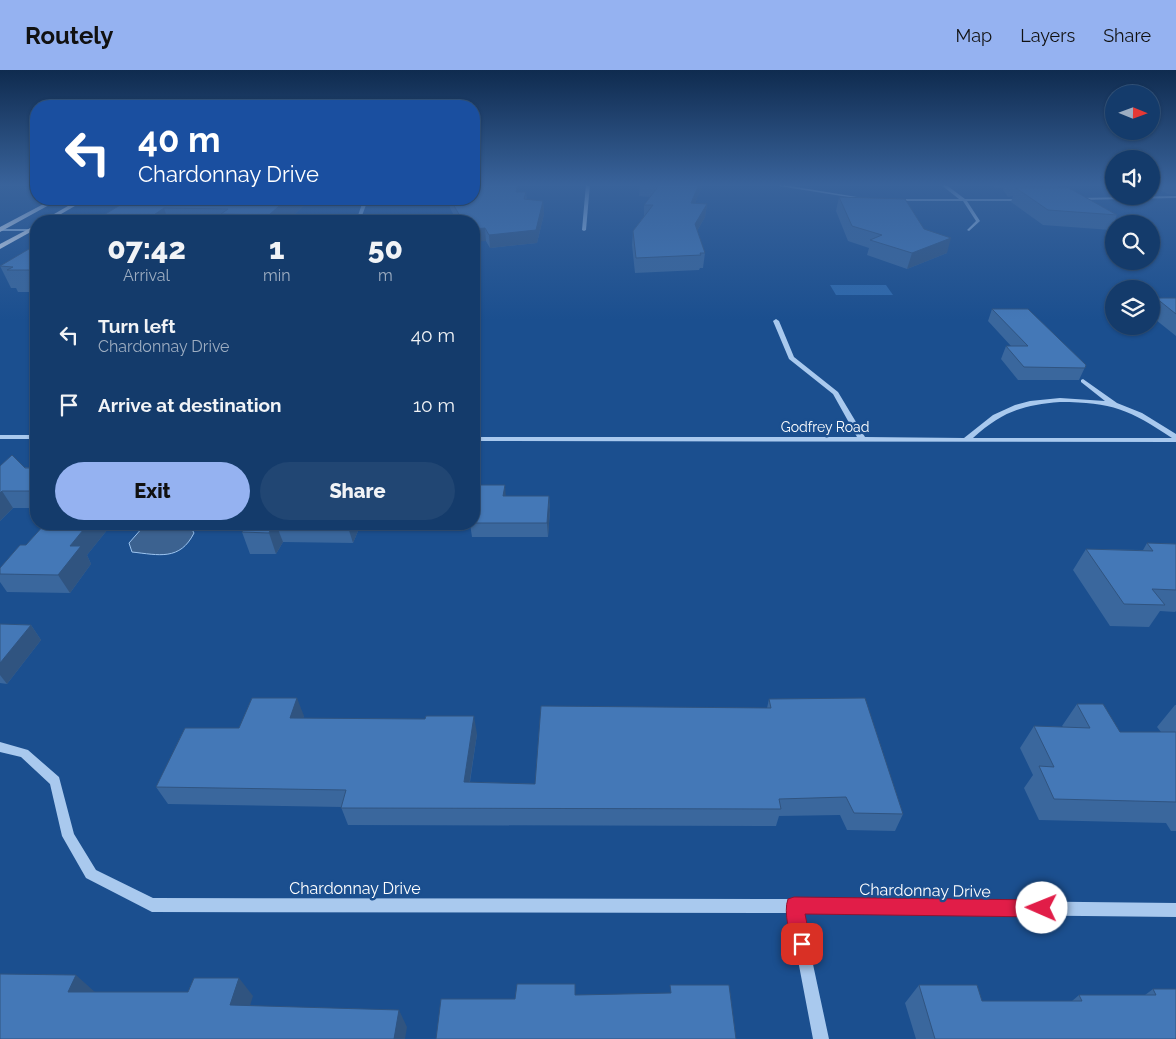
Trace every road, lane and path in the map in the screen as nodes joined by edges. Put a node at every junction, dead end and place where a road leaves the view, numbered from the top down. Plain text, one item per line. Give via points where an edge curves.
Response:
1 (0, 230) edge
2 (30, 230) joint
3 (0, 247) edge
4 (776, 321) dead end
5 (1083, 382) edge
6 (1114, 404) junction
7 (0, 437) edge
8 (30, 437) edge
9 (480, 438) edge
10 (862, 439) junction
11 (1176, 439) edge
12 (966, 440) junction
13 (0, 747) edge
14 (794, 906) junction
15 (1176, 910) edge
16 (821, 1039) edge

1 - 2 street
2 - 3 main road
4 - 10 street via 792,358 836,393
5 - 6 street
6 - 11 street via 1148,419
6 - 12 street via 1072,401 1019,406 1005,411
7 - 8 street
9 - 10 street, Godfrey Road
10 - 12 street, Godfrey Road
11 - 12 street, Godfrey Road
13 - 14 street, Chardonnay Drive via 24,753 55,781 68,836 92,874 152,905
14 - 15 street, Chardonnay Drive
14 - 16 street

